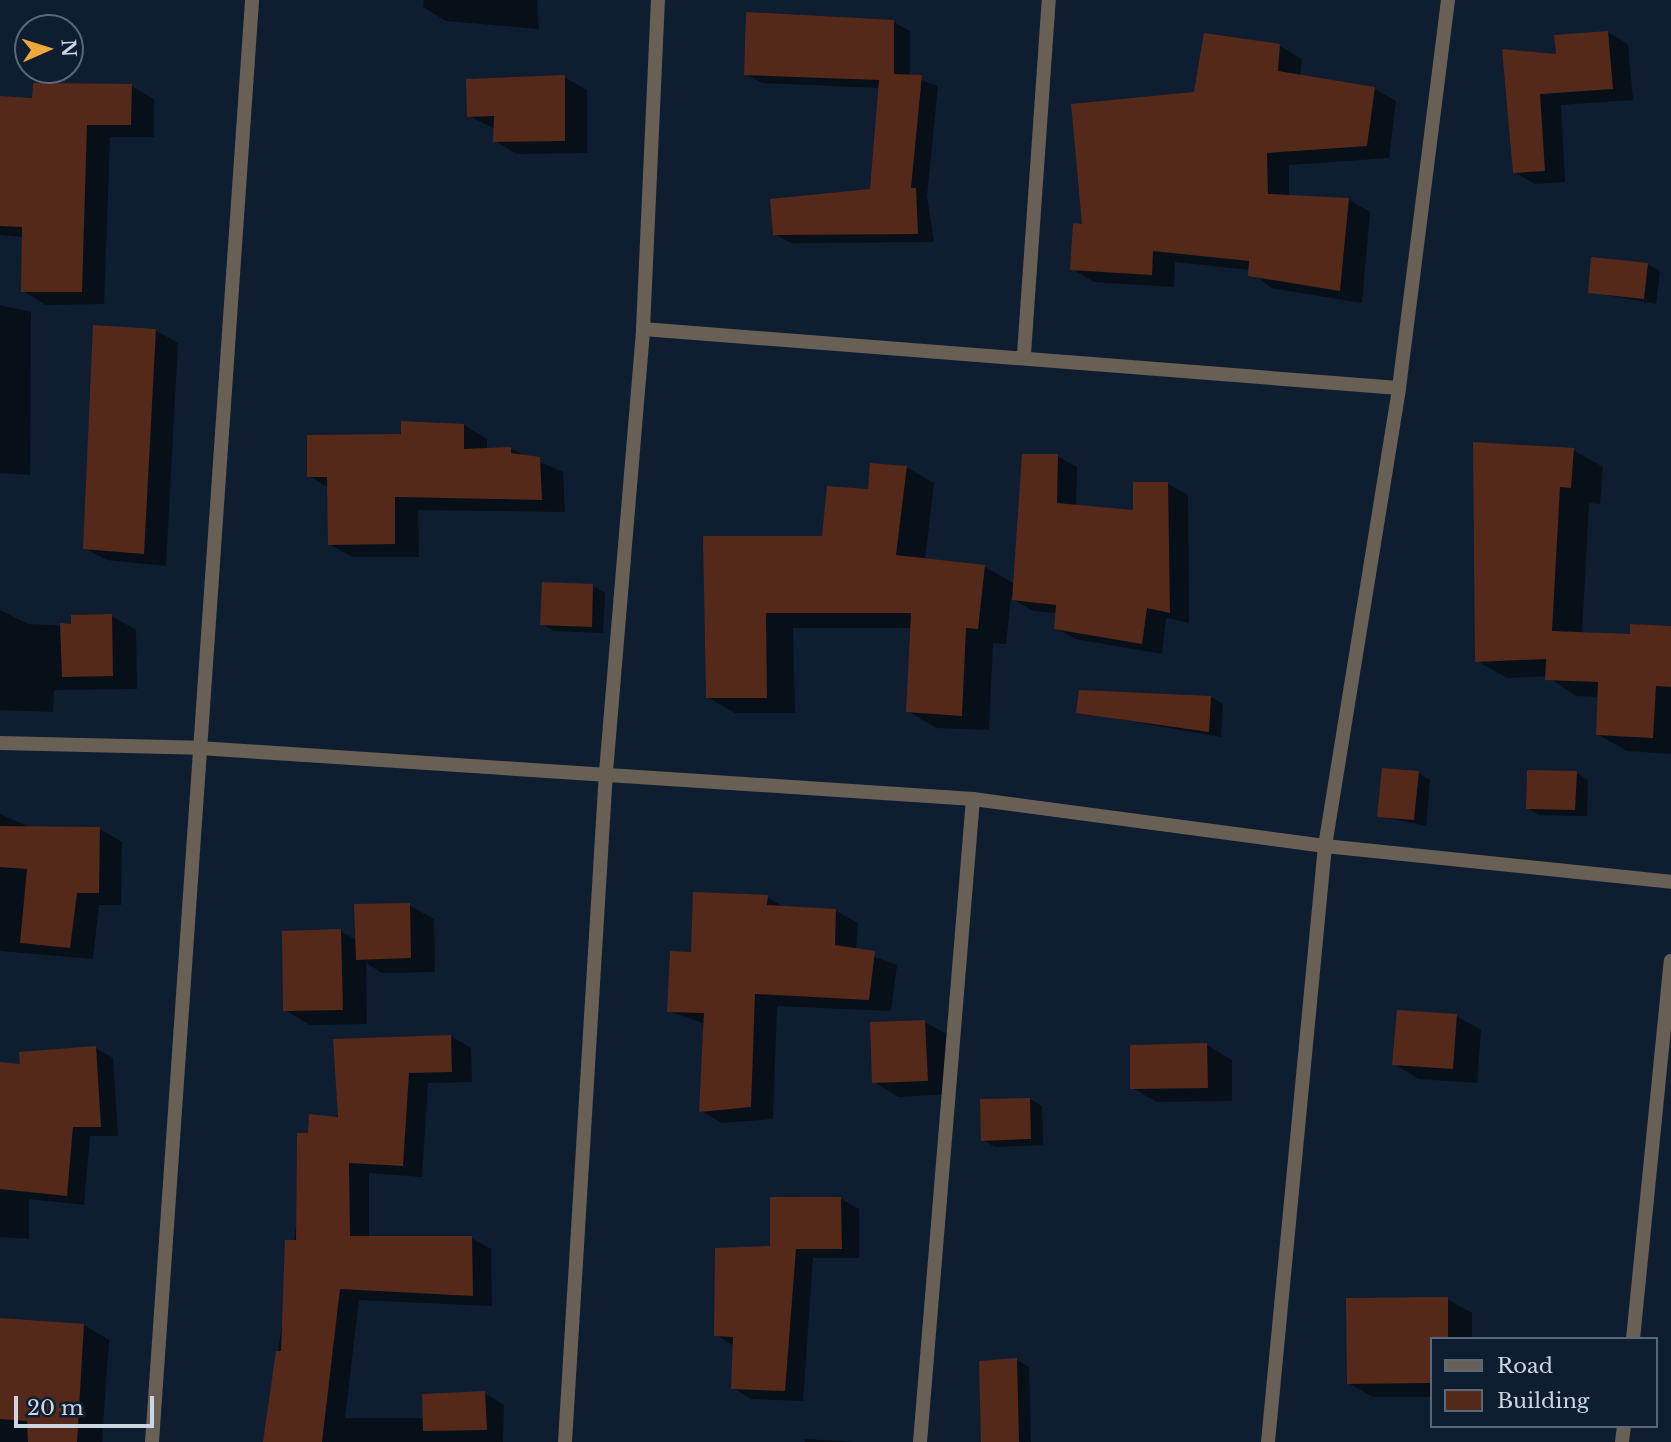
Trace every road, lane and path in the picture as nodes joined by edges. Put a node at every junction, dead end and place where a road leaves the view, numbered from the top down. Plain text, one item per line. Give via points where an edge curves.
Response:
1 (252, 0) edge
2 (658, 0) edge
3 (1049, 0) edge
4 (1448, 0) edge
5 (643, 329) junction
6 (1024, 354) junction
7 (1399, 388) junction
8 (0, 743) edge
9 (199, 748) junction
10 (606, 772) junction
11 (973, 799) junction
12 (1325, 846) junction
13 (1671, 882) edge
14 (1671, 961) edge
15 (1633, 1337) edge
16 (152, 1442) edge
17 (565, 1442) edge
18 (920, 1442) edge
19 (1268, 1442) edge

1 - 9 street
2 - 5 street
3 - 6 street
4 - 7 street
5 - 6 street
5 - 10 street
6 - 7 street
7 - 12 street
8 - 9 street
9 - 10 street
9 - 16 street
10 - 11 street
10 - 17 street
11 - 12 street
11 - 18 street
12 - 13 street
12 - 19 street
14 - 15 street

